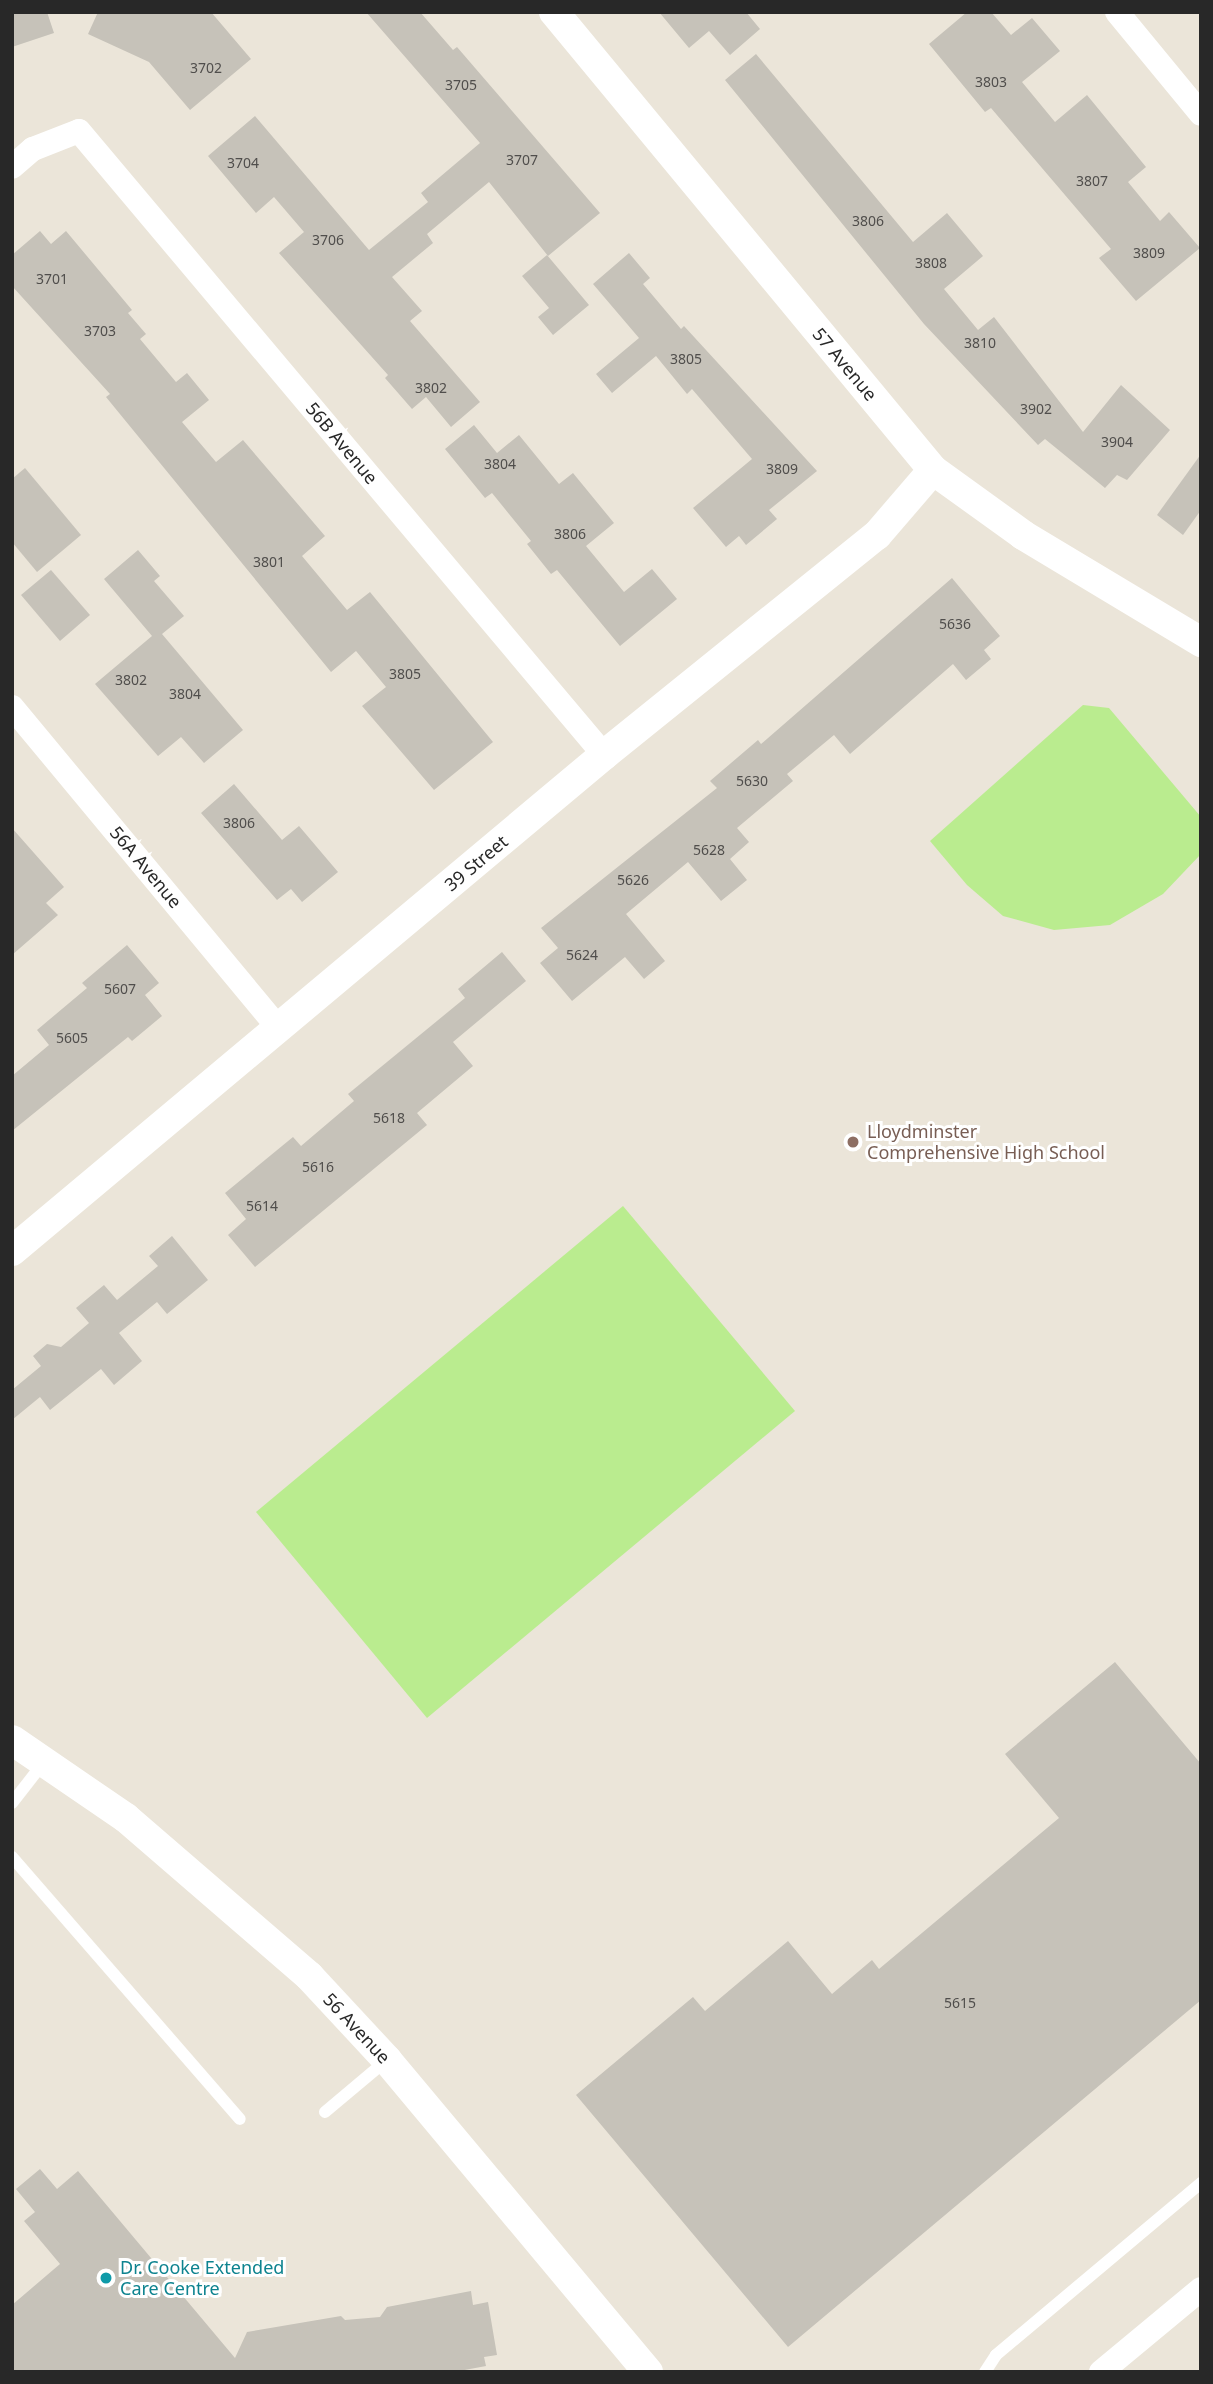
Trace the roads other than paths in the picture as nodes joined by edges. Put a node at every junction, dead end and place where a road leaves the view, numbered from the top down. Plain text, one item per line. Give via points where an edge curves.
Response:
1 (554, 12) edge
2 (1117, 12) edge
3 (1201, 114) edge
4 (12, 167) edge
5 (933, 470) junction
6 (1201, 642) edge
7 (12, 706) edge
8 (604, 755) junction
9 (278, 1027) junction
10 (12, 1251) edge
11 (12, 1740) edge
12 (46, 1759) junction
13 (12, 1803) edge
14 (12, 1857) edge
15 (387, 2060) junction
16 (325, 2112) dead end
17 (240, 2119) dead end
18 (1201, 2183) edge
19 (1201, 2289) edge
20 (648, 2372) edge
21 (985, 2372) edge
22 (1101, 2372) edge

1 - 5 street, 57 Avenue
2 - 3 street
4 - 8 street, 56B Avenue via 33,149 79,131
5 - 6 street, 57 Avenue via 1023,536
5 - 8 street, 39 Street via 877,535
7 - 9 street, 56A Avenue
8 - 9 street, 39 Street
9 - 10 street, 39 Street
11 - 12 street, 56 Avenue
12 - 13 lane
12 - 15 street, 56 Avenue via 224,1899 309,1976
14 - 17 lane
15 - 16 lane
15 - 20 street, 56 Avenue
18 - 21 lane via 996,2355
19 - 22 street

